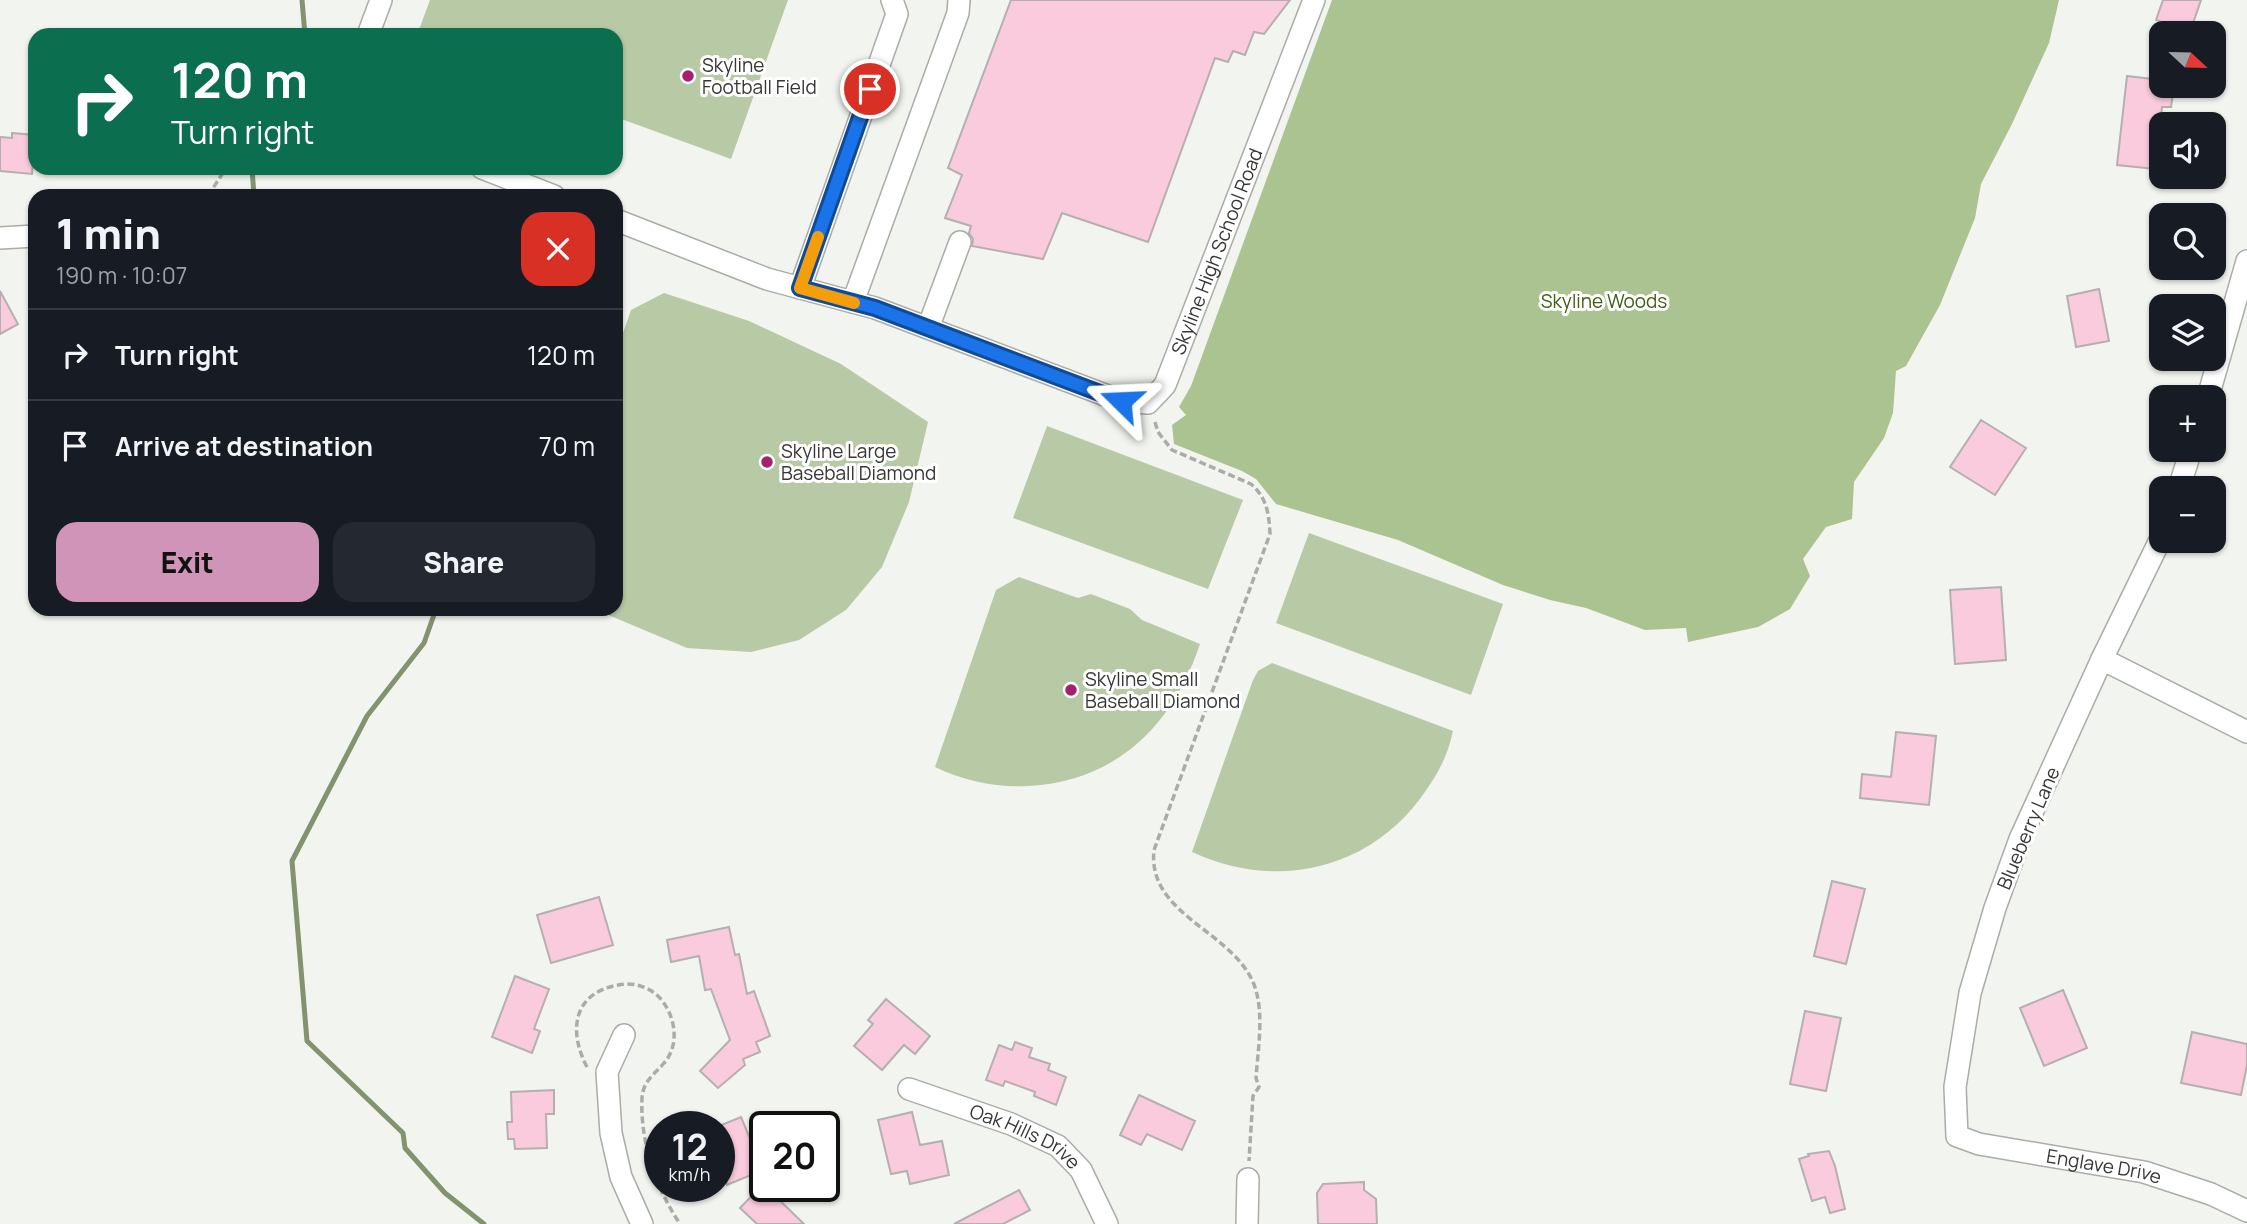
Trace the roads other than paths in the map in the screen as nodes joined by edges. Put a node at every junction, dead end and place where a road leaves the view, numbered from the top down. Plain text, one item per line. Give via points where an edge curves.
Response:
1 (381, 0) edge
2 (892, 0) edge
3 (959, 0) edge
4 (1314, 0) edge
5 (371, 28) edge
6 (500, 175) edge
7 (536, 189) edge
8 (623, 223) edge
9 (28, 236) edge
10 (0, 238) edge
11 (960, 242) dead end
12 (2247, 261) edge
13 (800, 288) junction
14 (853, 302) junction
15 (928, 328) junction
16 (2211, 385) edge
17 (2154, 553) edge
18 (2102, 659) junction
19 (2247, 732) edge
20 (624, 1035) dead end
21 (909, 1089) dead end
22 (1957, 1136) joint
23 (1248, 1179) dead end
24 (2247, 1210) edge
25 (642, 1224) edge
26 (1107, 1224) edge
27 (1247, 1224) edge

1 - 5 street
2 - 13 street via 897,14
3 - 14 street
4 - 15 street, Skyline High School Road via 1165,385 1148,403 1121,401
6 - 7 street
8 - 13 street
9 - 10 street
11 - 15 street
12 - 16 street
13 - 14 street
14 - 15 street
17 - 18 street, Blueberry Lane
18 - 19 street
18 - 22 street, Blueberry Lane via 2020,839 1994,908 1970,993 1955,1087
20 - 25 street via 607,1072 611,1133 621,1177
21 - 26 street, Oak Hills Drive via 1011,1124 1058,1146 1081,1171
22 - 24 street, Englave Drive via 1979,1144 2144,1172
23 - 27 street

